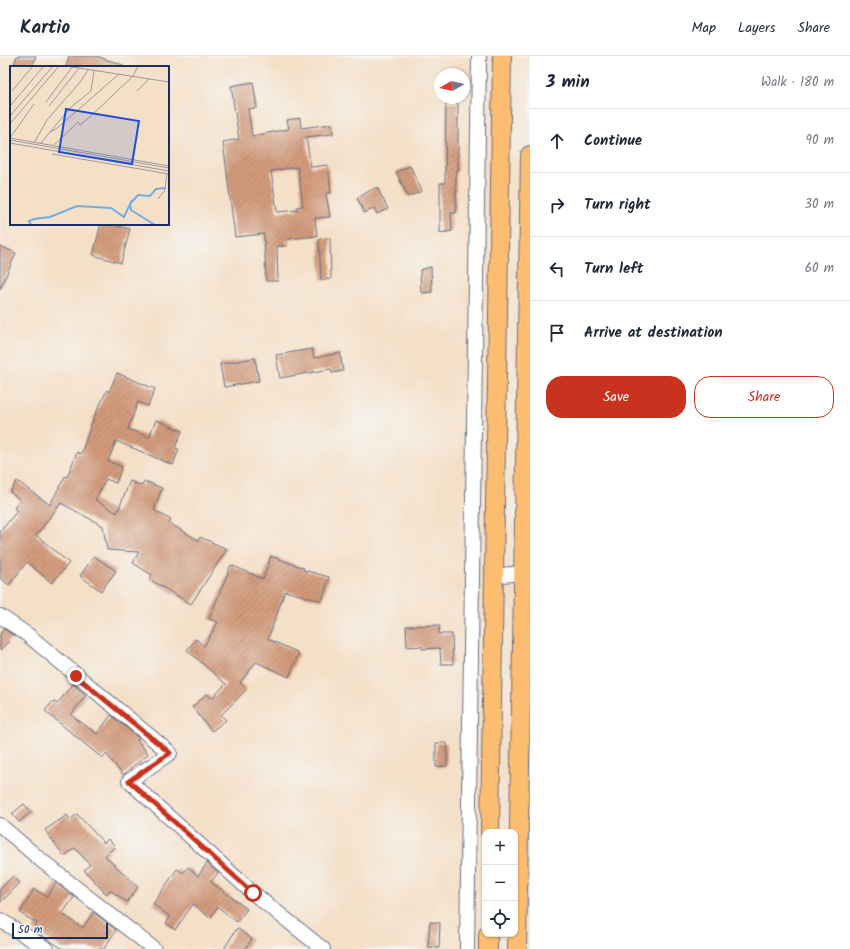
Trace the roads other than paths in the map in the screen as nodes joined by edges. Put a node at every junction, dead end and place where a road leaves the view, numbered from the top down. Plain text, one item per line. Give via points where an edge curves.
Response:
1 (479, 56) edge
2 (502, 56) edge
3 (530, 155) edge
4 (526, 572) edge
5 (494, 576) junction
6 (0, 616) edge
7 (0, 825) edge
8 (490, 829) edge
9 (0, 920) edge
10 (488, 937) edge
11 (47, 949) edge
12 (154, 949) edge
13 (323, 949) edge
14 (467, 949) edge
15 (488, 949) edge
16 (517, 949) edge

1 - 14 street
2 - 5 main road
3 - 4 main road
4 - 5 street
4 - 16 main road
5 - 8 main road
6 - 13 street via 28,635 170,753 129,781 253,893
7 - 12 street
9 - 11 street
10 - 15 main road

